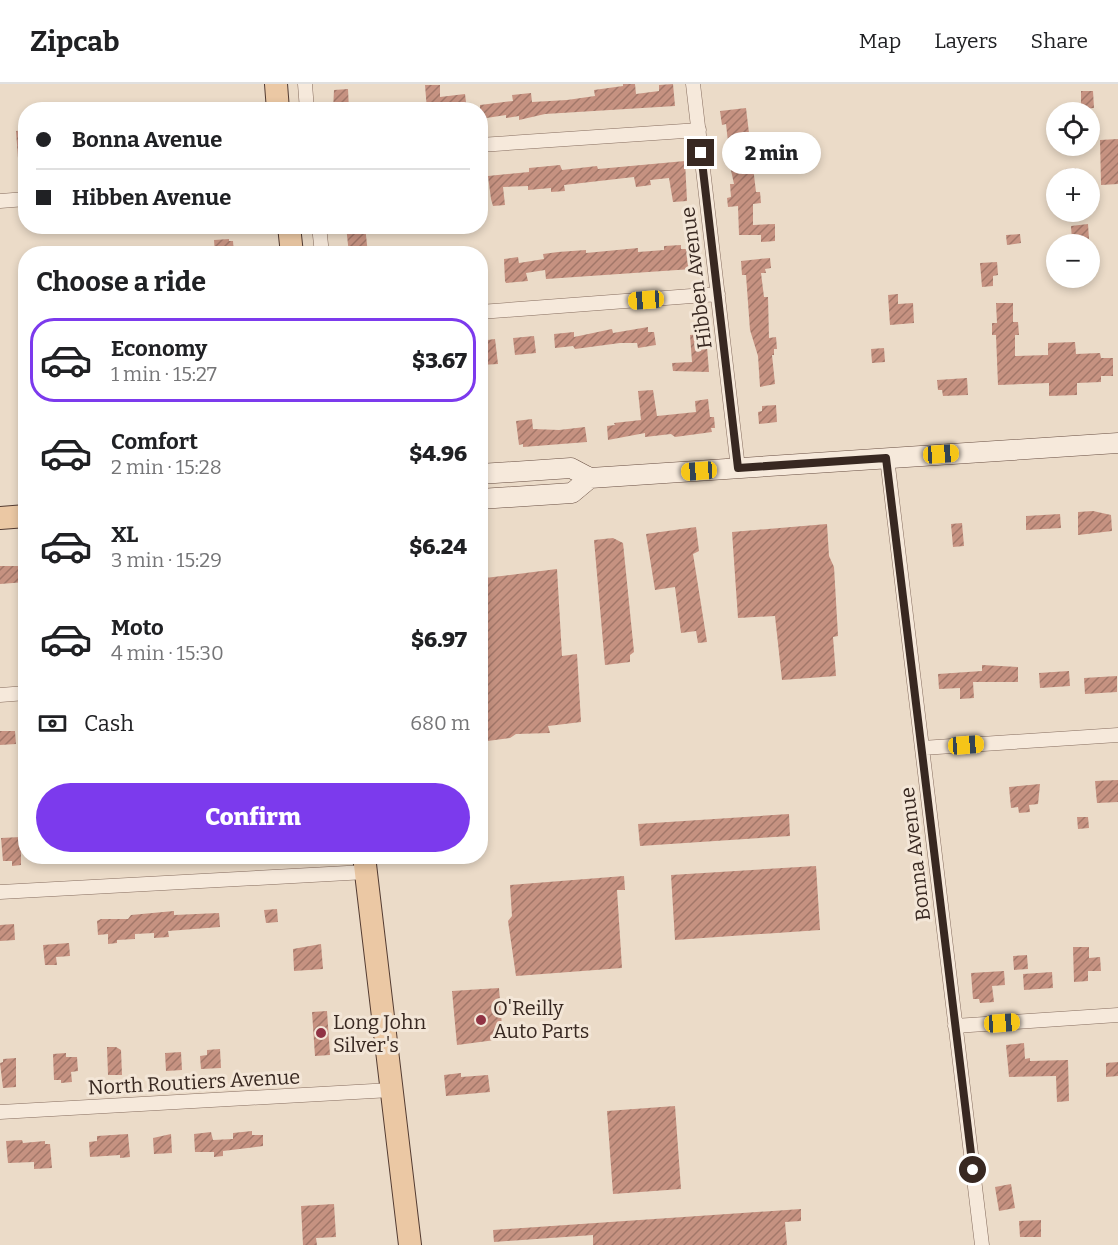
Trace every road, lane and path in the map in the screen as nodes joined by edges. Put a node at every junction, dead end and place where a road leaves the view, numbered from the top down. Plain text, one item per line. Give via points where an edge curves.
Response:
1 (276, 84) edge
2 (305, 84) edge
3 (693, 84) edge
4 (277, 102) edge
5 (306, 102) edge
6 (699, 130) junction
7 (488, 144) edge
8 (18, 200) edge
9 (0, 201) edge
10 (718, 294) junction
11 (488, 311) edge
12 (1118, 442) edge
13 (886, 458) junction
14 (738, 468) junction
15 (506, 472) junction
16 (488, 473) edge
17 (590, 478) junction
18 (488, 484) edge
19 (488, 498) edge
20 (18, 517) edge
21 (0, 518) edge
22 (18, 693) edge
23 (0, 694) edge
24 (1118, 735) edge
25 (922, 748) junction
26 (365, 864) edge
27 (0, 892) edge
28 (1118, 1015) edge
29 (955, 1026) junction
30 (391, 1090) junction
31 (0, 1112) edge
32 (410, 1245) edge
33 (982, 1245) edge

1 - 4 main road
2 - 5 street
3 - 6 street, Hibben Avenue
6 - 7 street
6 - 10 street, Hibben Avenue
8 - 9 street
10 - 11 street
10 - 14 street, Hibben Avenue
12 - 13 main road
13 - 14 main road
13 - 25 street, Bonna Avenue
14 - 17 main road
15 - 16 main road
15 - 17 main road via 571,468
15 - 18 main road
17 - 19 main road via 572,493
20 - 21 main road
22 - 23 street
24 - 25 street
25 - 29 street, Bonna Avenue
26 - 27 street
26 - 30 main road
28 - 29 street
29 - 33 street, Bonna Avenue
30 - 31 street, North Routiers Avenue
30 - 32 main road

